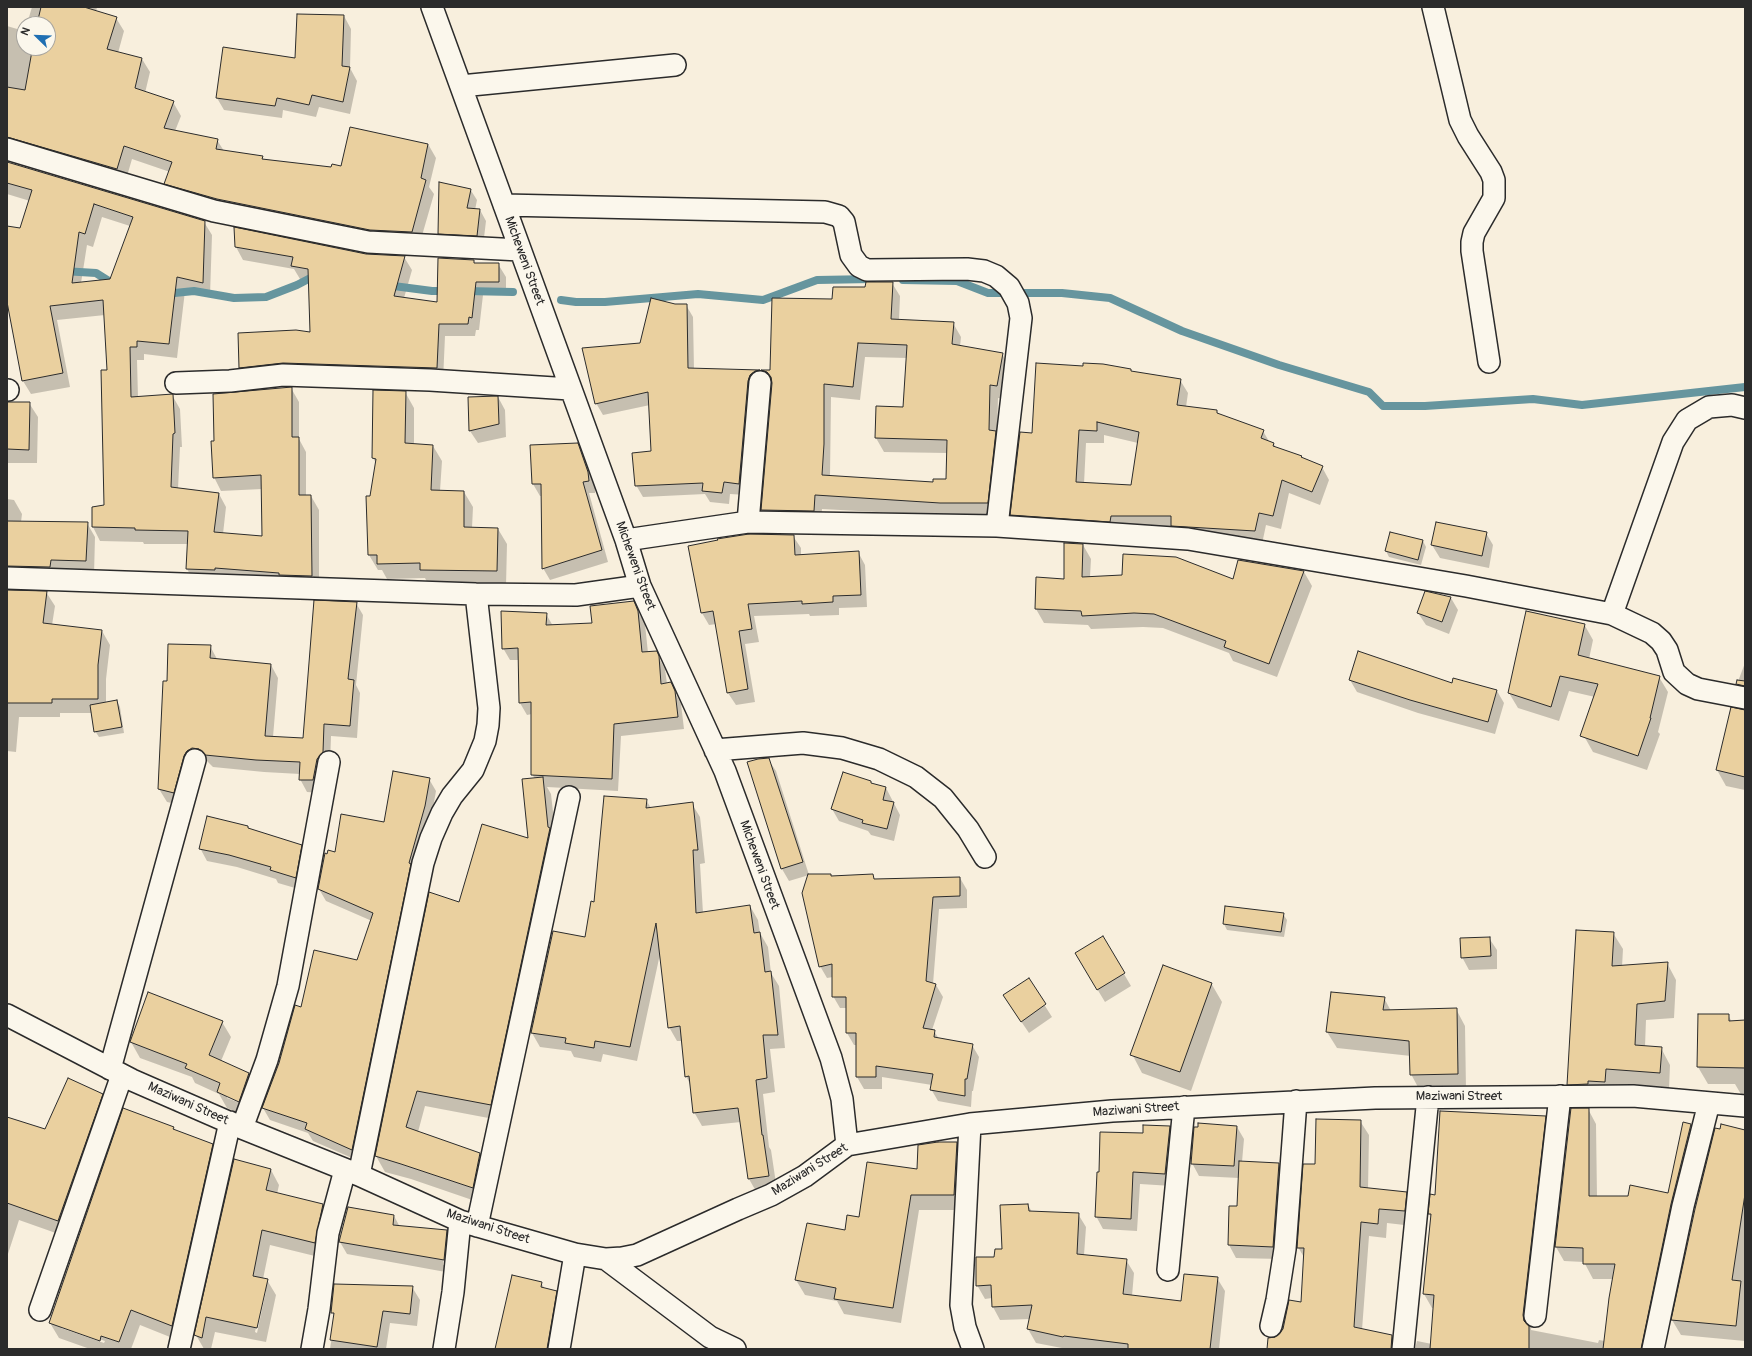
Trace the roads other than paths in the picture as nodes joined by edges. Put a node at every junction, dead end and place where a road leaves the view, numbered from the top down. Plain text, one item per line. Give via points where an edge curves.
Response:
1 (432, 7) edge
2 (1432, 7) edge
3 (675, 65) dead end
4 (461, 86) junction
5 (7, 149) edge
6 (504, 205) junction
7 (520, 250) junction
8 (1488, 362) dead end
9 (760, 382) dead end
10 (176, 383) dead end
11 (570, 389) junction
12 (1745, 408) edge
13 (748, 522) junction
14 (997, 526) junction
15 (626, 540) junction
16 (7, 578) edge
17 (640, 586) junction
18 (476, 594) junction
19 (1612, 614) junction
20 (1745, 698) edge
21 (715, 750) junction
22 (195, 760) dead end
23 (329, 762) dead end
24 (568, 797) dead end
25 (986, 857) dead end
26 (7, 1015) edge
27 (116, 1072) junction
28 (1560, 1096) junction
29 (1428, 1097) junction
30 (1296, 1101) junction
31 (1709, 1103) junction
32 (1745, 1106) edge
33 (1184, 1107) junction
34 (970, 1124) junction
35 (236, 1125) junction
36 (847, 1144) junction
37 (352, 1172) junction
38 (468, 1223) junction
39 (575, 1254) junction
40 (606, 1259) junction
41 (1168, 1270) dead end
42 (40, 1310) dead end
43 (1535, 1316) dead end
44 (1271, 1326) dead end
45 (707, 1343) edge
46 (179, 1349) edge
47 (312, 1349) edge
48 (444, 1349) edge
49 (560, 1349) edge
50 (735, 1349) edge
51 (973, 1349) edge
52 (1403, 1349) edge
53 (1653, 1349) edge

1 - 4 street, Micheweni Street
2 - 8 street via 1460,120 1494,180 1494,198 1472,242
3 - 4 street
4 - 6 street, Micheweni Street
5 - 7 street via 214,211 352,239
6 - 7 street, Micheweni Street
6 - 14 street via 825,212 839,216 844,222 851,255 859,266 867,270 967,269 984,270 996,276 1013,295 1021,318
7 - 11 street, Micheweni Street
9 - 13 street
10 - 11 street via 284,375 430,380
11 - 15 street, Micheweni Street
12 - 19 street via 1732,405 1709,408 1687,420 1673,442
13 - 14 street
13 - 15 street
14 - 19 street via 1188,539 1466,586
15 - 17 street, Micheweni Street
16 - 18 street
17 - 18 street via 576,595
17 - 21 street, Micheweni Street
18 - 37 street via 489,708 486,736 473,770 442,813 423,863
19 - 20 street via 1652,633 1661,641 1667,650 1674,672 1687,684 1698,689
21 - 25 street via 803,743 842,748 880,759 916,777 943,798
21 - 36 street, Micheweni Street via 831,1058 842,1099
22 - 27 street
23 - 35 street via 288,986 279,1022 267,1060
24 - 38 street
26 - 27 street, Maziwani Street
27 - 35 street, Maziwani Street
27 - 42 street
28 - 29 street, Maziwani Street
28 - 31 street, Maziwani Street via 1633,1096
28 - 43 street
29 - 30 street, Maziwani Street
29 - 52 street
30 - 33 street, Maziwani Street
30 - 44 street via 1285,1249
31 - 32 street, Maziwani Street
31 - 53 street via 1683,1206
33 - 34 street, Maziwani Street
33 - 41 street
34 - 36 street, Maziwani Street
34 - 51 street via 961,1306
35 - 37 street, Maziwani Street
35 - 46 street
36 - 40 street, Maziwani Street via 806,1176 771,1195 637,1255
37 - 38 street, Maziwani Street
37 - 47 street via 328,1233
38 - 39 street, Maziwani Street
38 - 48 street
39 - 40 street, Maziwani Street
39 - 49 street
40 - 45 street
45 - 50 street

